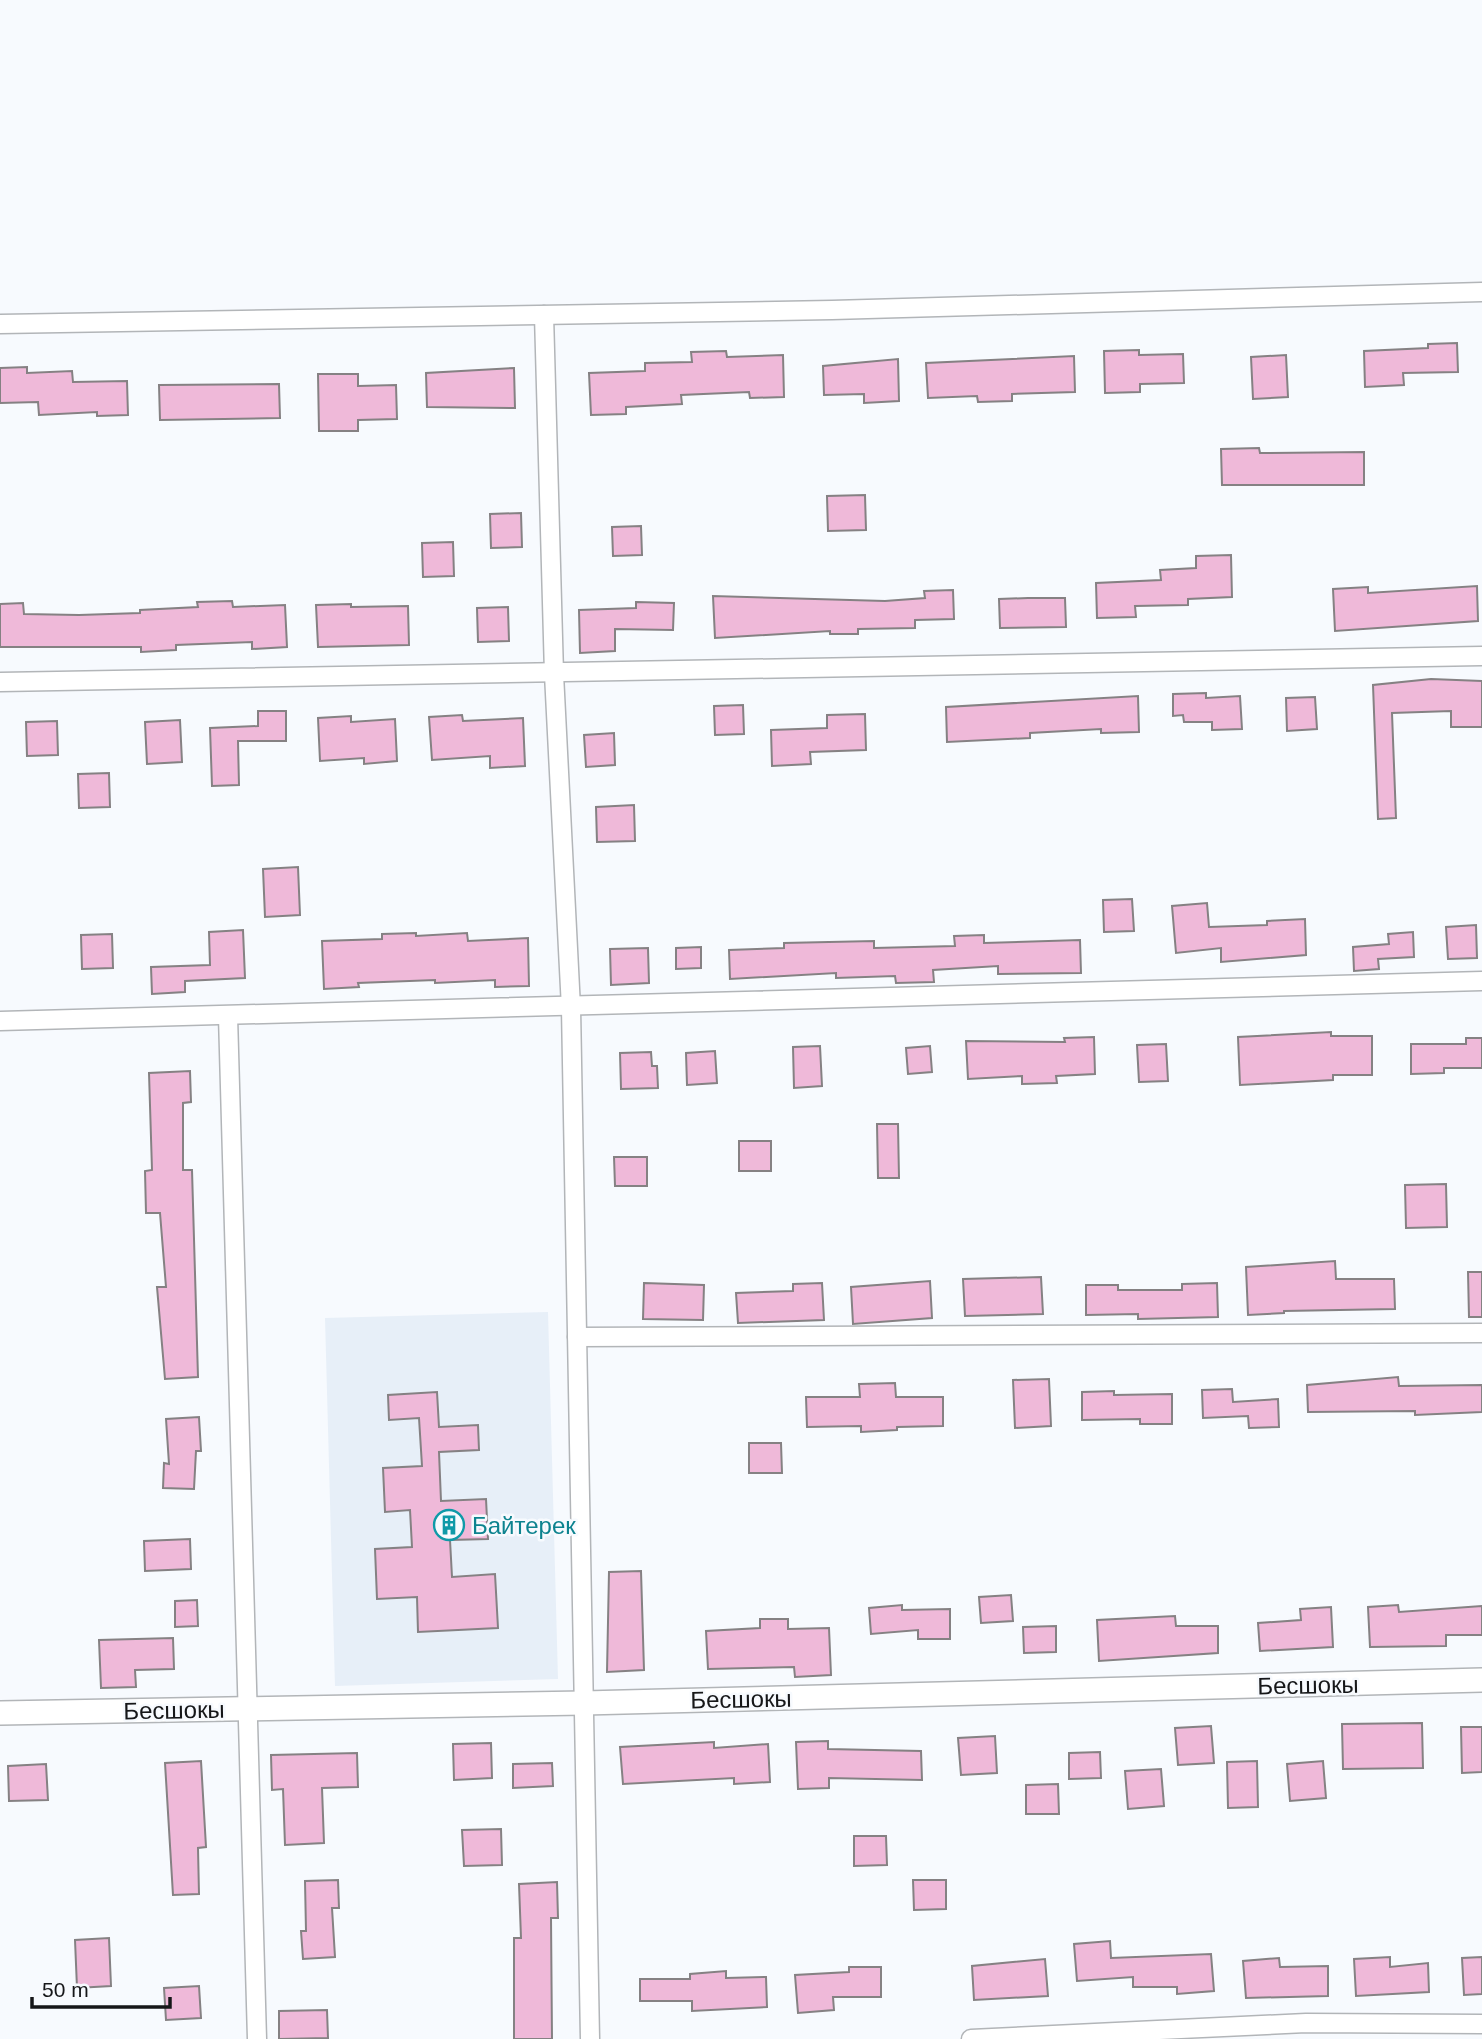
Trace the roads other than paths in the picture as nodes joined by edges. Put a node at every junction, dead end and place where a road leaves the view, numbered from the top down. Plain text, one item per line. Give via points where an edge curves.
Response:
1 (1482, 292) edge
2 (544, 315) junction
3 (0, 324) edge
4 (1482, 656) edge
5 (554, 674) junction
6 (0, 682) edge
7 (1482, 981) edge
8 (570, 1008) junction
9 (228, 1016) junction
10 (0, 1021) edge
11 (1482, 1333) edge
12 (577, 1337) junction
13 (1482, 1680) edge
14 (584, 1703) junction
15 (249, 1709) junction
16 (0, 1713) edge
17 (1482, 2024) edge
18 (257, 2039) edge
19 (590, 2039) edge
20 (971, 2039) edge

1 - 2 street
2 - 3 street
2 - 5 street
4 - 5 street
5 - 6 street
5 - 8 street
7 - 8 street
8 - 9 street
8 - 12 street
9 - 10 street
9 - 15 street
11 - 12 street
12 - 14 street
13 - 14 street, Бесшокы
14 - 15 street, Бесшокы
14 - 19 street
15 - 16 street, Бесшокы
15 - 18 street
17 - 20 street via 1306,2023

